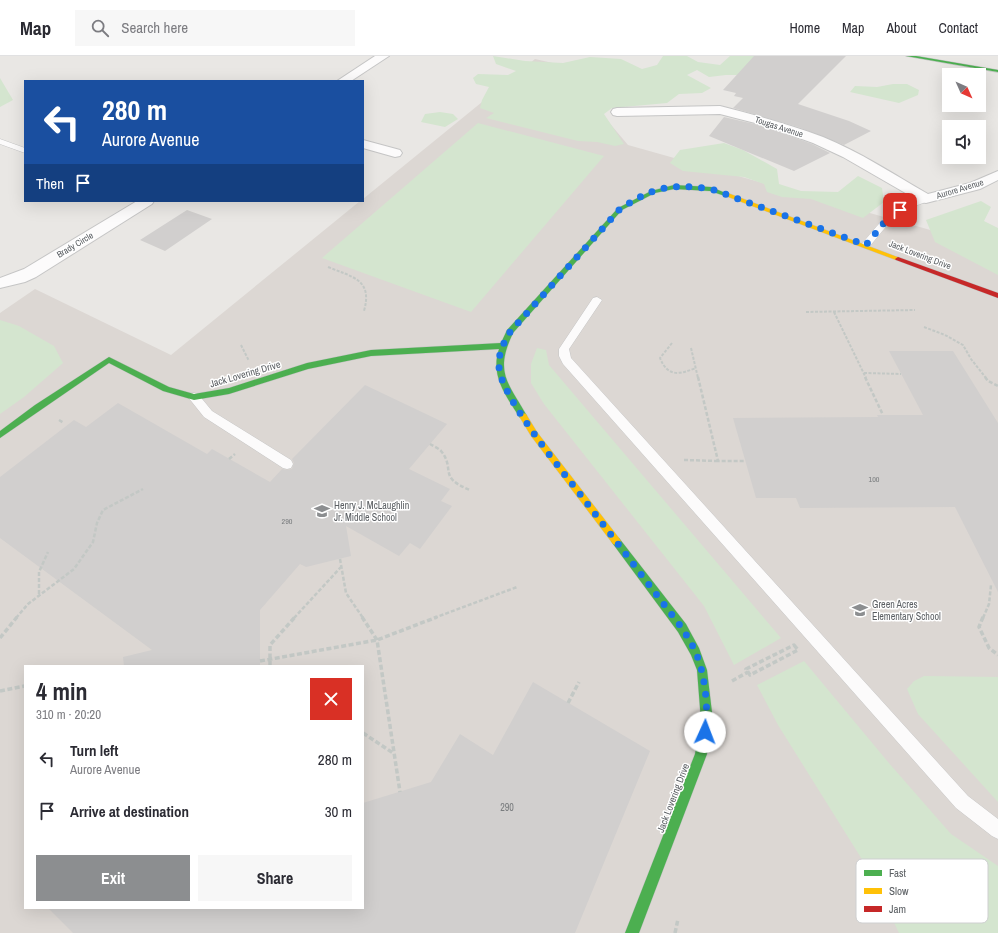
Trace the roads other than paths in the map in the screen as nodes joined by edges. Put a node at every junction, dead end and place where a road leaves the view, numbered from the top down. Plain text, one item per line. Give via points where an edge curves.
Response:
1 (383, 56) edge
2 (908, 56) edge
3 (998, 71) edge
4 (345, 80) edge
5 (617, 112) dead end
6 (0, 141) edge
7 (364, 144) edge
8 (24, 151) edge
9 (395, 153) dead end
10 (998, 175) edge
11 (926, 199) junction
12 (145, 202) edge
13 (866, 245) junction
14 (0, 284) edge
15 (998, 296) edge
16 (597, 300) dead end
17 (502, 346) junction
18 (194, 397) junction
19 (0, 436) edge
20 (287, 464) dead end
21 (998, 830) edge
22 (632, 933) edge

1 - 4 street
2 - 3 street
5 - 11 street, Tougas Avenue via 720,110 767,122 848,154
6 - 8 lane
7 - 9 street
10 - 11 street, Aurore Avenue via 975,186
11 - 13 lane, Aurore Avenue via 911,203 888,218
12 - 14 street, Brady Circle via 30,273
13 - 15 street, Jack Lovering Drive
13 - 17 street, Jack Lovering Drive via 711,189 673,186 655,190 636,198 620,209 510,332
16 - 21 lane via 564,349 564,356 568,362 962,802
17 - 18 street, Jack Lovering Drive via 370,353 307,366 230,391
17 - 22 street, Jack Lovering Drive via 498,366 507,391 534,434 682,628 696,652 702,670 707,722 701,754
18 - 19 street, Jack Lovering Drive via 166,389 108,360
18 - 20 lane via 208,414

